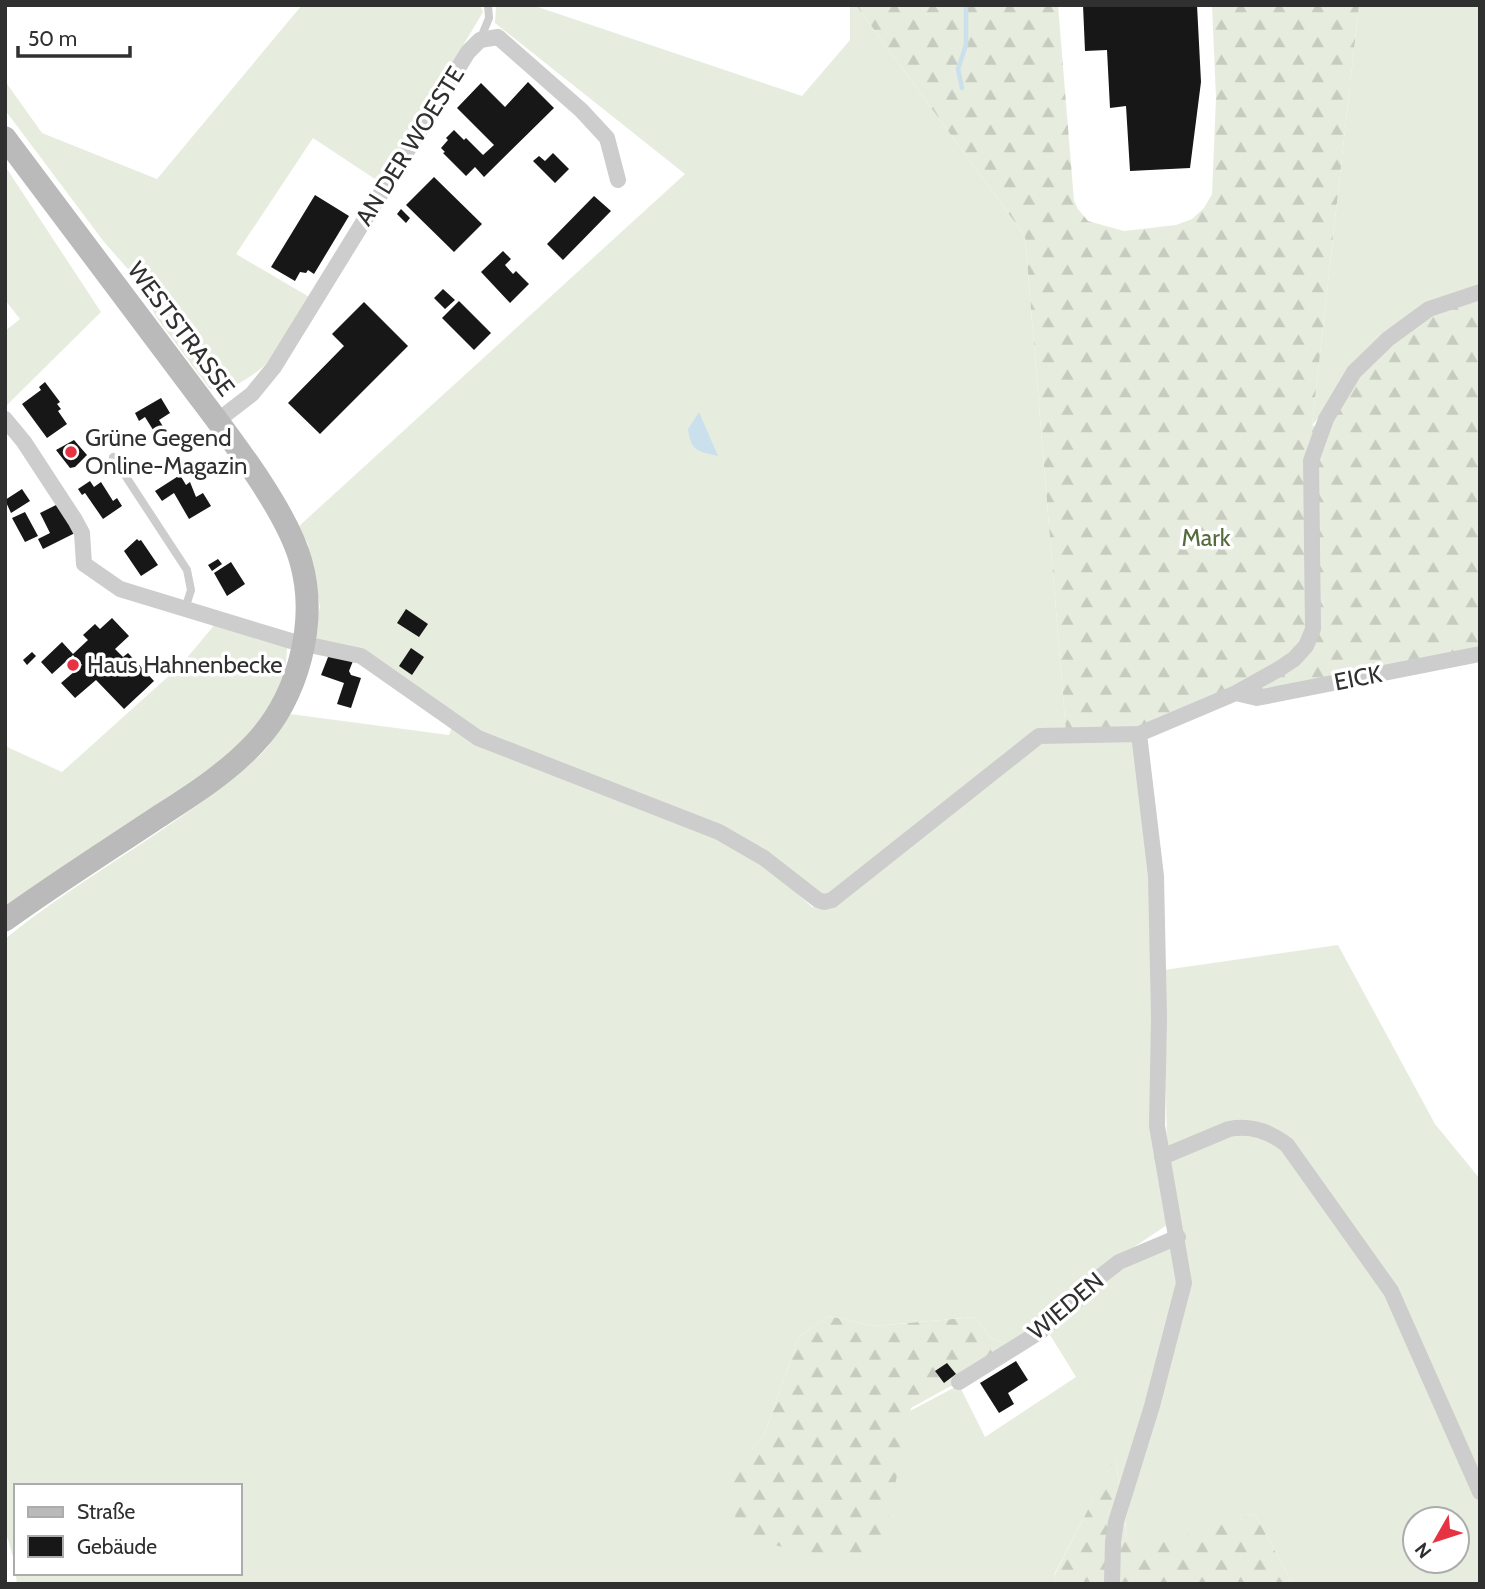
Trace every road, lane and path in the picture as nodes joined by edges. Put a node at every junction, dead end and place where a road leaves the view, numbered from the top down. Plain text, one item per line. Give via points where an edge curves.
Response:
1 (488, 5) edge
2 (480, 40) junction
3 (5, 138) edge
4 (618, 180) dead end
5 (1480, 292) edge
6 (5, 419) edge
7 (217, 421) junction
8 (113, 457) dead end
9 (185, 609) junction
10 (304, 643) junction
11 (1480, 654) edge
12 (1236, 693) junction
13 (1139, 734) junction
14 (5, 920) edge
15 (1162, 1157) junction
16 (1178, 1237) junction
17 (959, 1382) dead end
18 (1480, 1492) edge
19 (1112, 1584) edge

1 - 2 lane via 489,18
2 - 4 street, AN DER WOESTE via 498,37 581,110 607,138
2 - 7 street, AN DER WOESTE via 468,52 274,367 252,394
3 - 7 main road, WESTSTRASSE
5 - 12 street via 1429,309 1354,372 1326,419 1311,461 1312,629 1306,646 1294,659
6 - 9 street via 75,520 82,533 84,564 120,589
7 - 10 main road, WESTSTRASSE via 295,544 308,612
8 - 9 lane via 187,570 191,590
9 - 10 street
10 - 13 street via 361,656 478,738 719,832 824,902 891,855 1039,736
10 - 14 main road, WESTSTRASSE via 294,679 273,721 233,764
11 - 12 street, EICK via 1257,698
12 - 13 street
13 - 15 street via 1156,876 1157,1126
15 - 16 street
15 - 18 street via 1241,1127 1265,1132 1287,1145 1391,1291
16 - 17 street, WIEDEN via 1119,1262 1041,1332
16 - 19 street via 1184,1291 1116,1522

